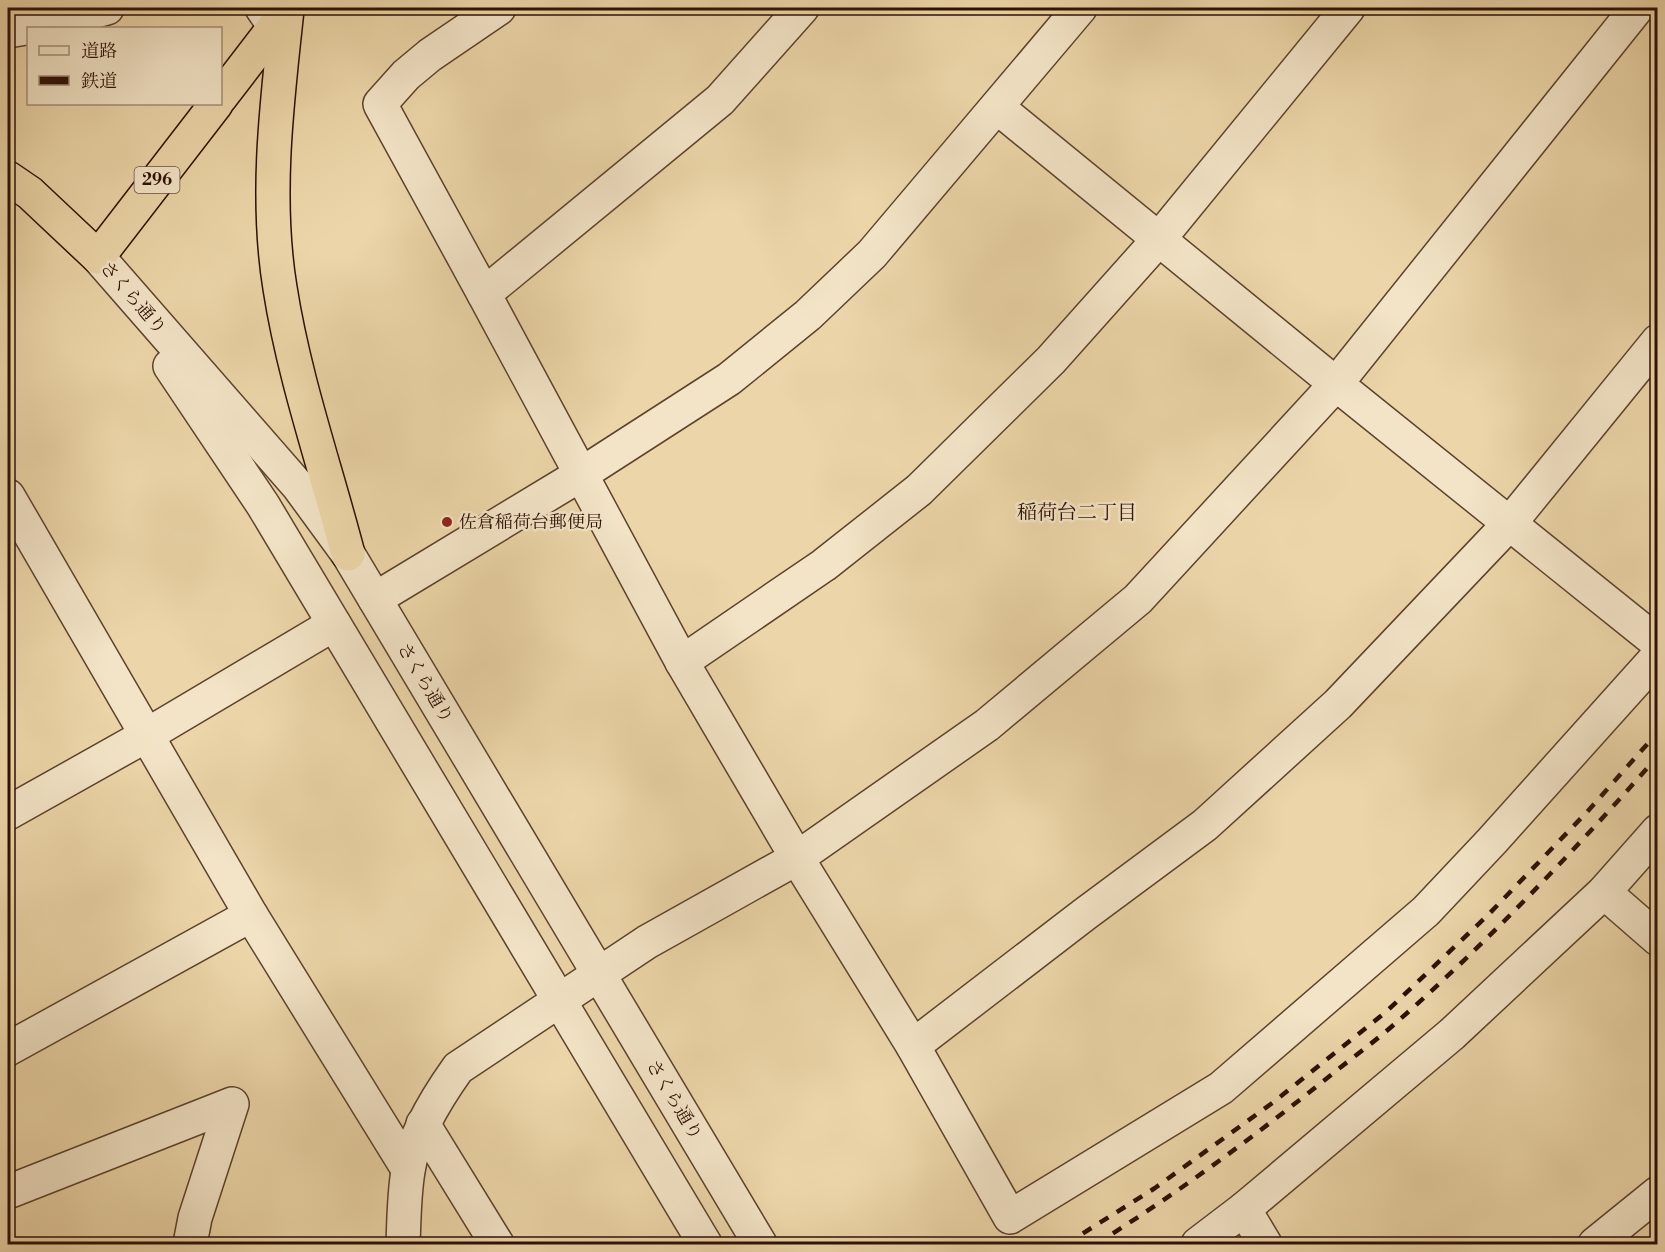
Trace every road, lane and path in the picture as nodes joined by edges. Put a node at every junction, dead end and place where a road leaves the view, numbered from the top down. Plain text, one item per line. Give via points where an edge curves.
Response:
1 (106, 8) edge
2 (499, 8) edge
3 (802, 8) edge
4 (1080, 8) edge
5 (1348, 8) edge
6 (1637, 8) edge
7 (278, 13) edge
8 (32, 27) edge
9 (27, 28) edge
10 (8, 31) edge
11 (222, 95) edge
12 (215, 105) edge
13 (997, 106) junction
14 (8, 178) edge
15 (1159, 239) junction
16 (98, 257) junction
17 (484, 294) junction
18 (1658, 341) edge
19 (1336, 384) junction
20 (580, 475) junction
21 (8, 496) edge
22 (1510, 523) junction
23 (348, 554) junction
24 (375, 599) junction
25 (334, 624) junction
26 (1658, 643) edge
27 (1658, 656) edge
28 (682, 662) junction
29 (147, 735) junction
30 (8, 813) edge
31 (1658, 831) edge
32 (797, 858) junction
33 (1604, 892) junction
34 (251, 915) junction
35 (1658, 939) edge
36 (598, 974) junction
37 (558, 1000) junction
38 (913, 1046) junction
39 (8, 1049) edge
40 (423, 1124) junction
41 (408, 1169) junction
42 (8, 1192) edge
43 (1658, 1193) edge
44 (1244, 1209) junction
45 (190, 1245) edge
46 (403, 1245) edge
47 (497, 1245) edge
48 (705, 1245) edge
49 (759, 1245) edge
50 (1198, 1245) edge
51 (1265, 1245) edge
52 (1595, 1245) edge

1 - 8 street
2 - 17 street via 430,55 380,104
3 - 17 street via 720,100
4 - 13 street
5 - 15 street
6 - 19 street
7 - 11 highway
7 - 23 highway via 273,205 280,287 296,368
9 - 10 street
12 - 16 highway, 296
13 - 15 street
13 - 20 street via 872,255 808,315 729,379
14 - 16 highway via 30,193
15 - 19 street
15 - 28 street via 1051,360 919,490 824,565
16 - 23 street, さくら通り via 299,487
16 - 25 street, さくら通り via 263,505
17 - 20 street
18 - 22 street
19 - 22 street
19 - 32 street via 1138,598 987,725
20 - 24 street
20 - 28 street
21 - 29 street
22 - 26 street
22 - 38 street via 1338,704 1205,825
23 - 24 street, さくら通り
24 - 36 street, さくら通り
25 - 29 street
25 - 37 street, さくら通り
27 - 38 street via 1417,919 1221,1089 1010,1217
28 - 32 street
29 - 30 street
29 - 34 street
31 - 33 street
32 - 36 street
32 - 38 street
33 - 35 street
33 - 44 street via 1452,1034
34 - 39 street
34 - 41 street
36 - 37 street
36 - 49 street, さくら通り
37 - 40 street via 458,1068
37 - 48 street, さくら通り
40 - 41 street
40 - 47 street
41 - 46 street
42 - 45 street via 232,1104
43 - 52 street
44 - 50 street
44 - 51 street

